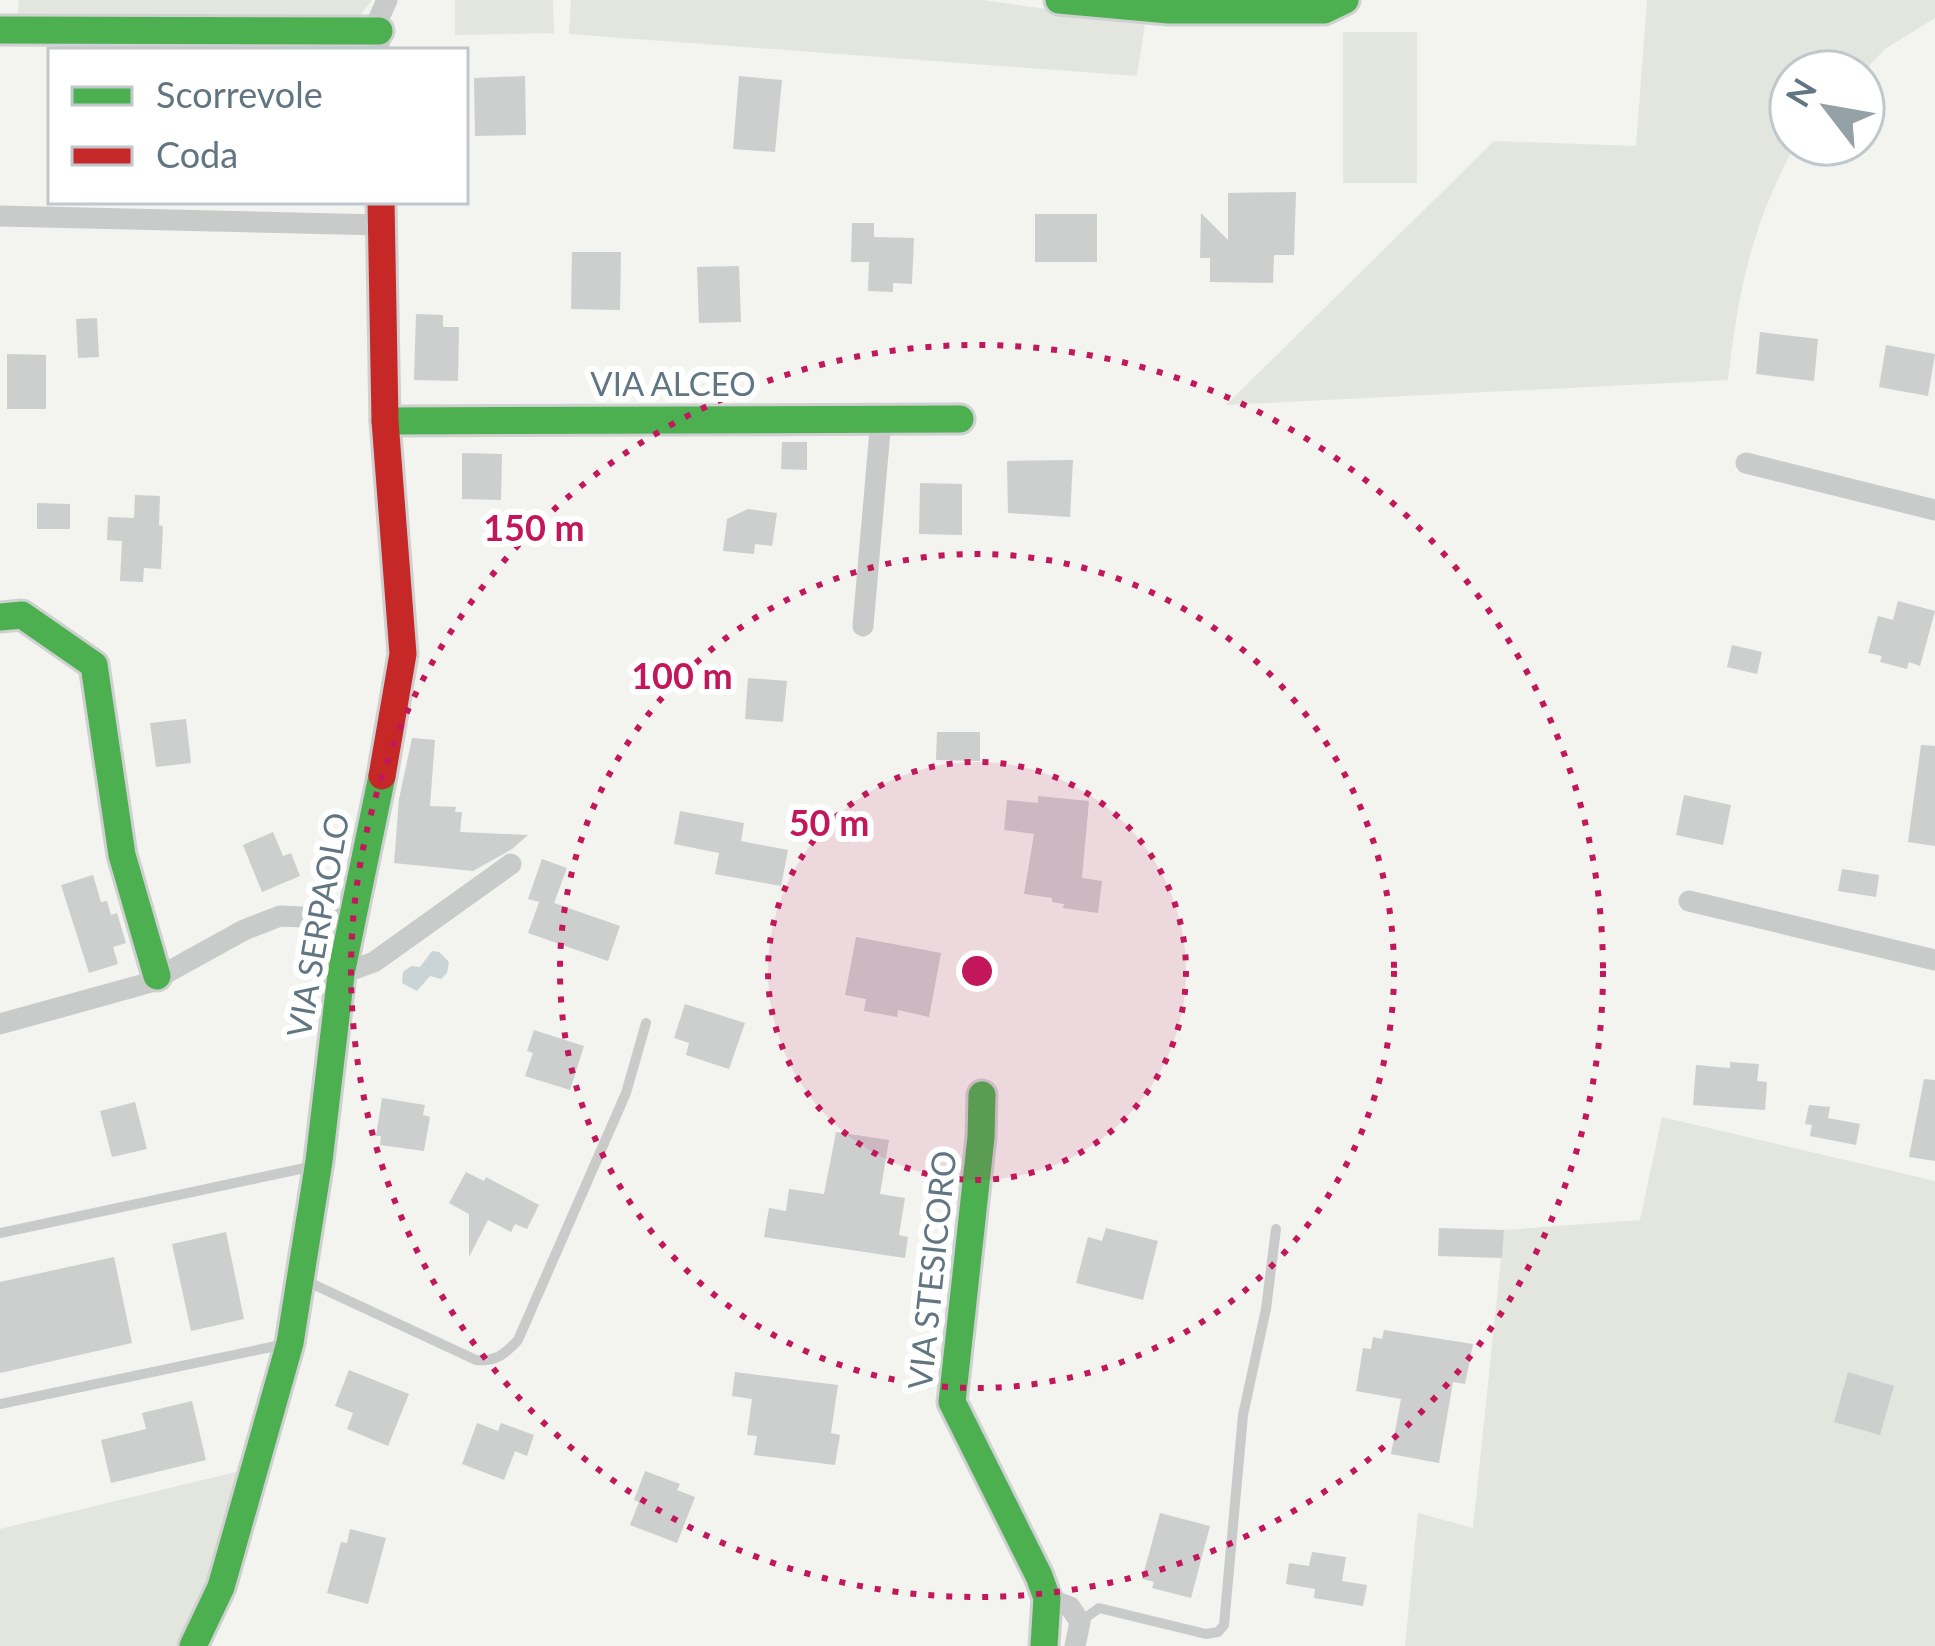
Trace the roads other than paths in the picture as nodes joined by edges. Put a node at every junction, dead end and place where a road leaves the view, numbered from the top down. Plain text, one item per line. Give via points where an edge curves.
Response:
1 (386, 0) edge
2 (1059, 0) edge
3 (1345, 0) edge
4 (0, 30) edge
5 (379, 41) edge
6 (381, 213) edge
7 (0, 216) edge
8 (960, 418) dead end
9 (880, 419) junction
10 (385, 421) junction
11 (1746, 463) dead end
12 (1935, 510) edge
13 (0, 616) edge
14 (863, 626) dead end
15 (511, 864) dead end
16 (1689, 901) dead end
17 (350, 919) junction
18 (1935, 960) edge
19 (340, 974) junction
20 (157, 976) junction
21 (646, 1023) dead end
22 (0, 1024) edge
23 (982, 1095) dead end
24 (317, 1166) junction
25 (1276, 1229) dead end
26 (0, 1233) edge
27 (303, 1280) junction
28 (290, 1343) junction
29 (0, 1404) edge
30 (1047, 1598) junction
31 (1080, 1622) junction
32 (193, 1646) edge
33 (1044, 1646) edge
34 (1076, 1646) edge

1 - 5 street
2 - 3 street via 1169,10 1324,10
4 - 5 street
6 - 7 street
6 - 10 street, VIA SERPAOLO
8 - 9 street, VIA ALCEO
9 - 10 street, VIA ALCEO
9 - 14 street
10 - 17 street, VIA SERPAOLO via 403,654
11 - 12 street
13 - 20 street via 22,615 94,665 122,855
15 - 19 street via 374,962
16 - 18 street
17 - 19 street, VIA SERPAOLO
17 - 20 street via 280,916
19 - 24 street, VIA SERPAOLO
20 - 22 street
21 - 27 lane via 626,1093 508,1352 476,1360
23 - 30 street, VIA STESICORO via 952,1402
24 - 26 lane
24 - 27 street, VIA SERPAOLO
25 - 31 lane via 1244,1414 1224,1625 1206,1634 1099,1608
27 - 28 street, VIA SERPAOLO
28 - 29 lane
28 - 32 street, VIA SERPAOLO via 221,1587
30 - 31 street via 1070,1607
30 - 33 street, VIA STESICORO
31 - 34 street

